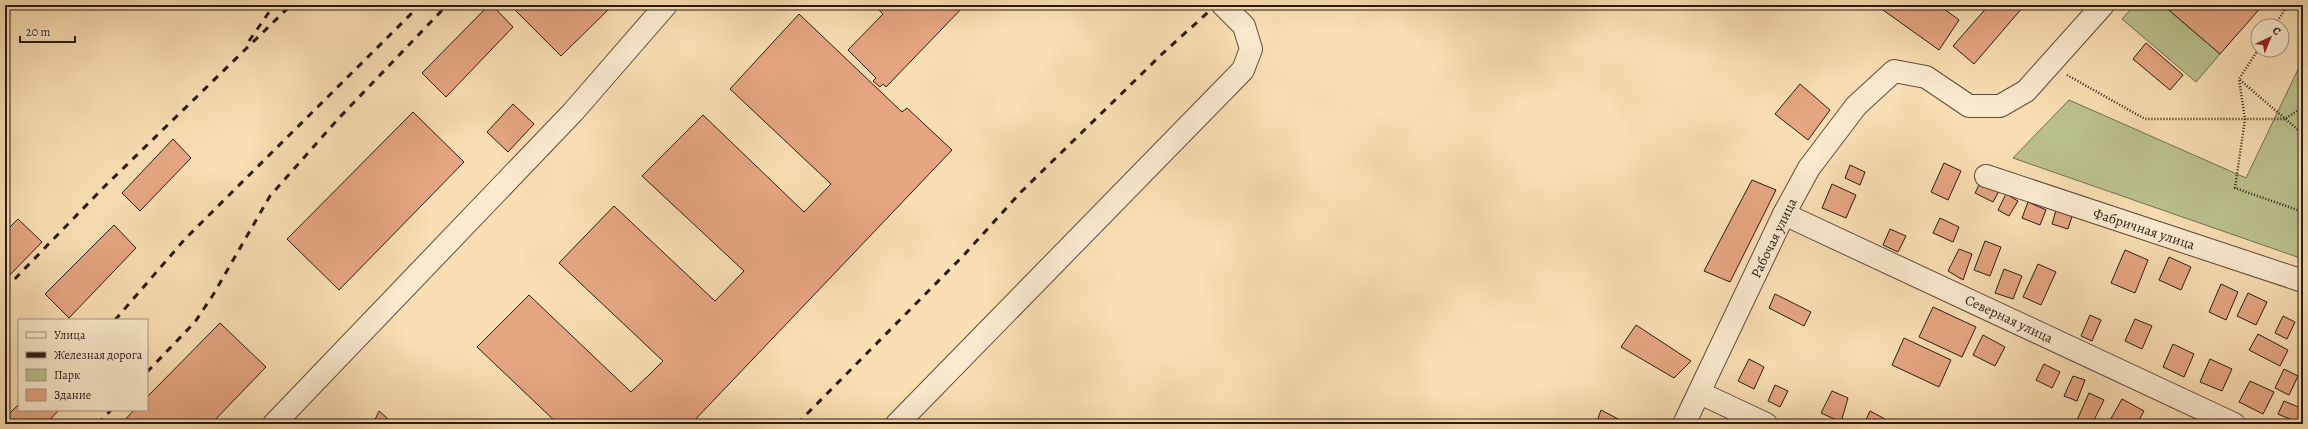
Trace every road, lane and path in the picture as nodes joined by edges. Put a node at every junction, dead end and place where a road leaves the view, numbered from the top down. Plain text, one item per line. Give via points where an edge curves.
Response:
1 (666, 5) edge
2 (1223, 5) edge
3 (2102, 5) edge
4 (2284, 5) edge
5 (2279, 18) edge
6 (2253, 58) edge
7 (2051, 66) junction
8 (2239, 79) junction
9 (2303, 107) edge
10 (2245, 119) junction
11 (2285, 120) junction
12 (2303, 134) edge
13 (1986, 176) dead end
14 (2303, 212) edge
15 (1784, 214) junction
16 (2303, 281) edge
17 (1700, 393) junction
18 (274, 424) edge
19 (897, 424) edge
20 (1684, 424) edge
21 (1766, 424) edge
22 (2234, 424) edge

1 - 18 street via 573,112
2 - 19 street via 1244,26 1251,49 1243,70
3 - 7 street
4 - 5 path via 2284,11
6 - 8 path
7 - 10 path via 2145,119
7 - 15 street, Рабочая улица via 2026,91 2000,106 1969,106 1926,77 1894,71 1856,106 1809,168
8 - 10 path
8 - 11 path
9 - 11 path
10 - 11 path
10 - 14 path via 2235,188
11 - 12 path
13 - 16 street, Фабричная улица
15 - 17 street, Рабочая улица
15 - 22 street, Северная улица
17 - 20 street, Рабочая улица
17 - 21 street

